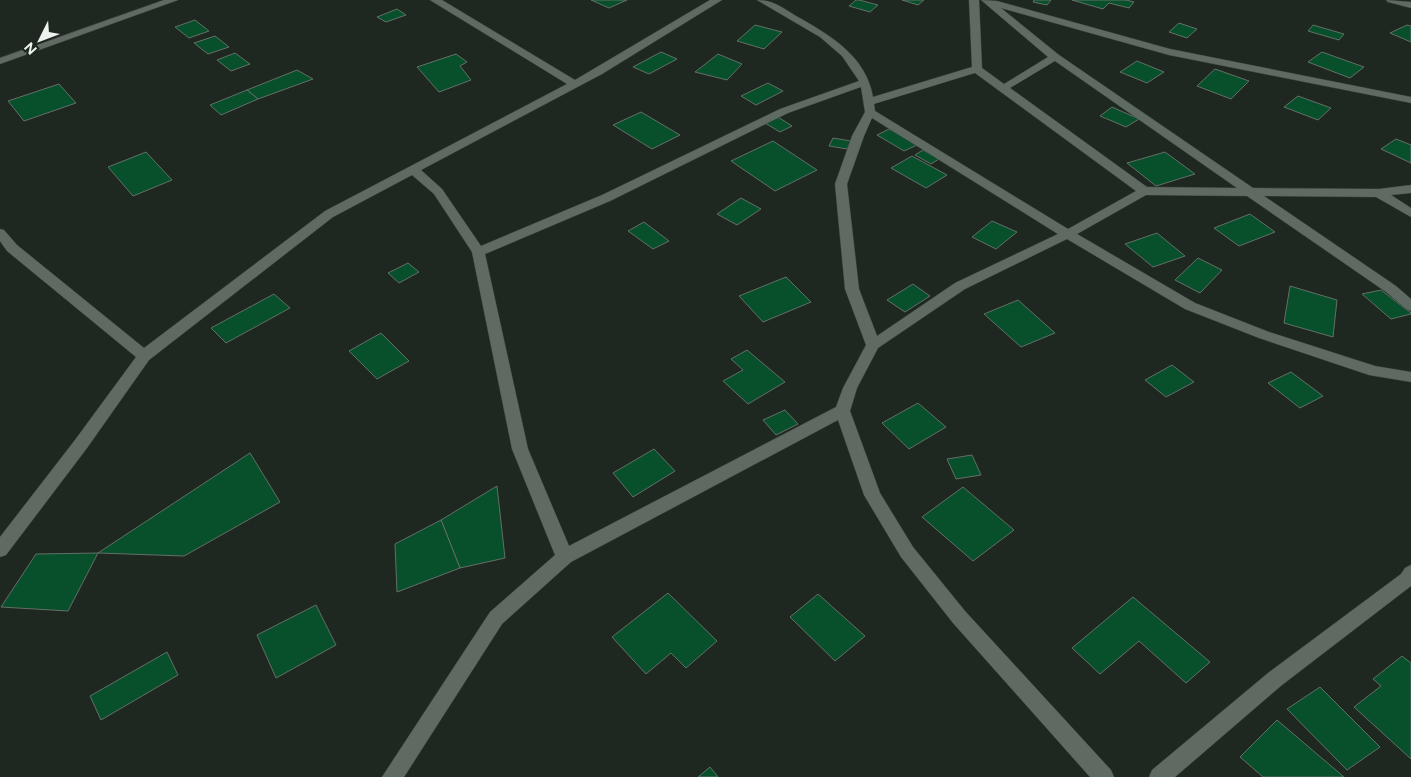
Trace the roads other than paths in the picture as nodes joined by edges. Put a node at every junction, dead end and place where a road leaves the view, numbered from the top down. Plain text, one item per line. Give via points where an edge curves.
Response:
1 (174, 0) edge
2 (435, 0) edge
3 (717, 0) edge
4 (762, 0) edge
5 (974, 0) edge
6 (1391, 0) edge
7 (988, 1) edge
8 (1411, 5) edge
9 (1055, 57) junction
10 (0, 61) edge
11 (977, 69) junction
12 (865, 82) junction
13 (575, 84) junction
14 (1002, 89) junction
15 (1411, 100) edge
16 (869, 107) junction
17 (414, 170) junction
18 (1411, 189) edge
19 (1144, 191) junction
20 (1251, 191) junction
21 (1378, 193) junction
22 (1411, 212) edge
23 (0, 233) edge
24 (1069, 233) junction
25 (478, 252) junction
26 (1411, 306) edge
27 (873, 345) junction
28 (144, 356) junction
29 (1411, 377) edge
30 (842, 411) junction
31 (0, 550) edge
32 (565, 557) junction
33 (1410, 578) edge
34 (1166, 775) edge
35 (392, 777) edge
36 (1104, 777) edge

1 - 10 street
2 - 13 street
3 - 13 street
4 - 12 street via 823,34 846,54
5 - 11 street
6 - 8 street
7 - 9 street
7 - 15 street via 1169,52
9 - 14 street
9 - 20 street
11 - 14 street
11 - 16 street
12 - 16 street
12 - 25 street via 784,110 606,198
13 - 17 street
14 - 19 street
16 - 24 street via 1008,199
16 - 27 street via 841,184 852,289
17 - 25 street via 438,192
17 - 28 street via 329,214
18 - 21 street
19 - 20 street
19 - 24 street
20 - 21 street
20 - 26 street
21 - 22 street
23 - 28 street via 12,248
24 - 27 street via 960,286
24 - 29 street via 1190,306 1264,335 1374,371
25 - 32 street via 520,449
27 - 30 street via 850,388
28 - 31 street
30 - 32 street
30 - 36 street via 872,495 907,552 959,617
32 - 35 street via 496,618
33 - 34 street via 1275,680

